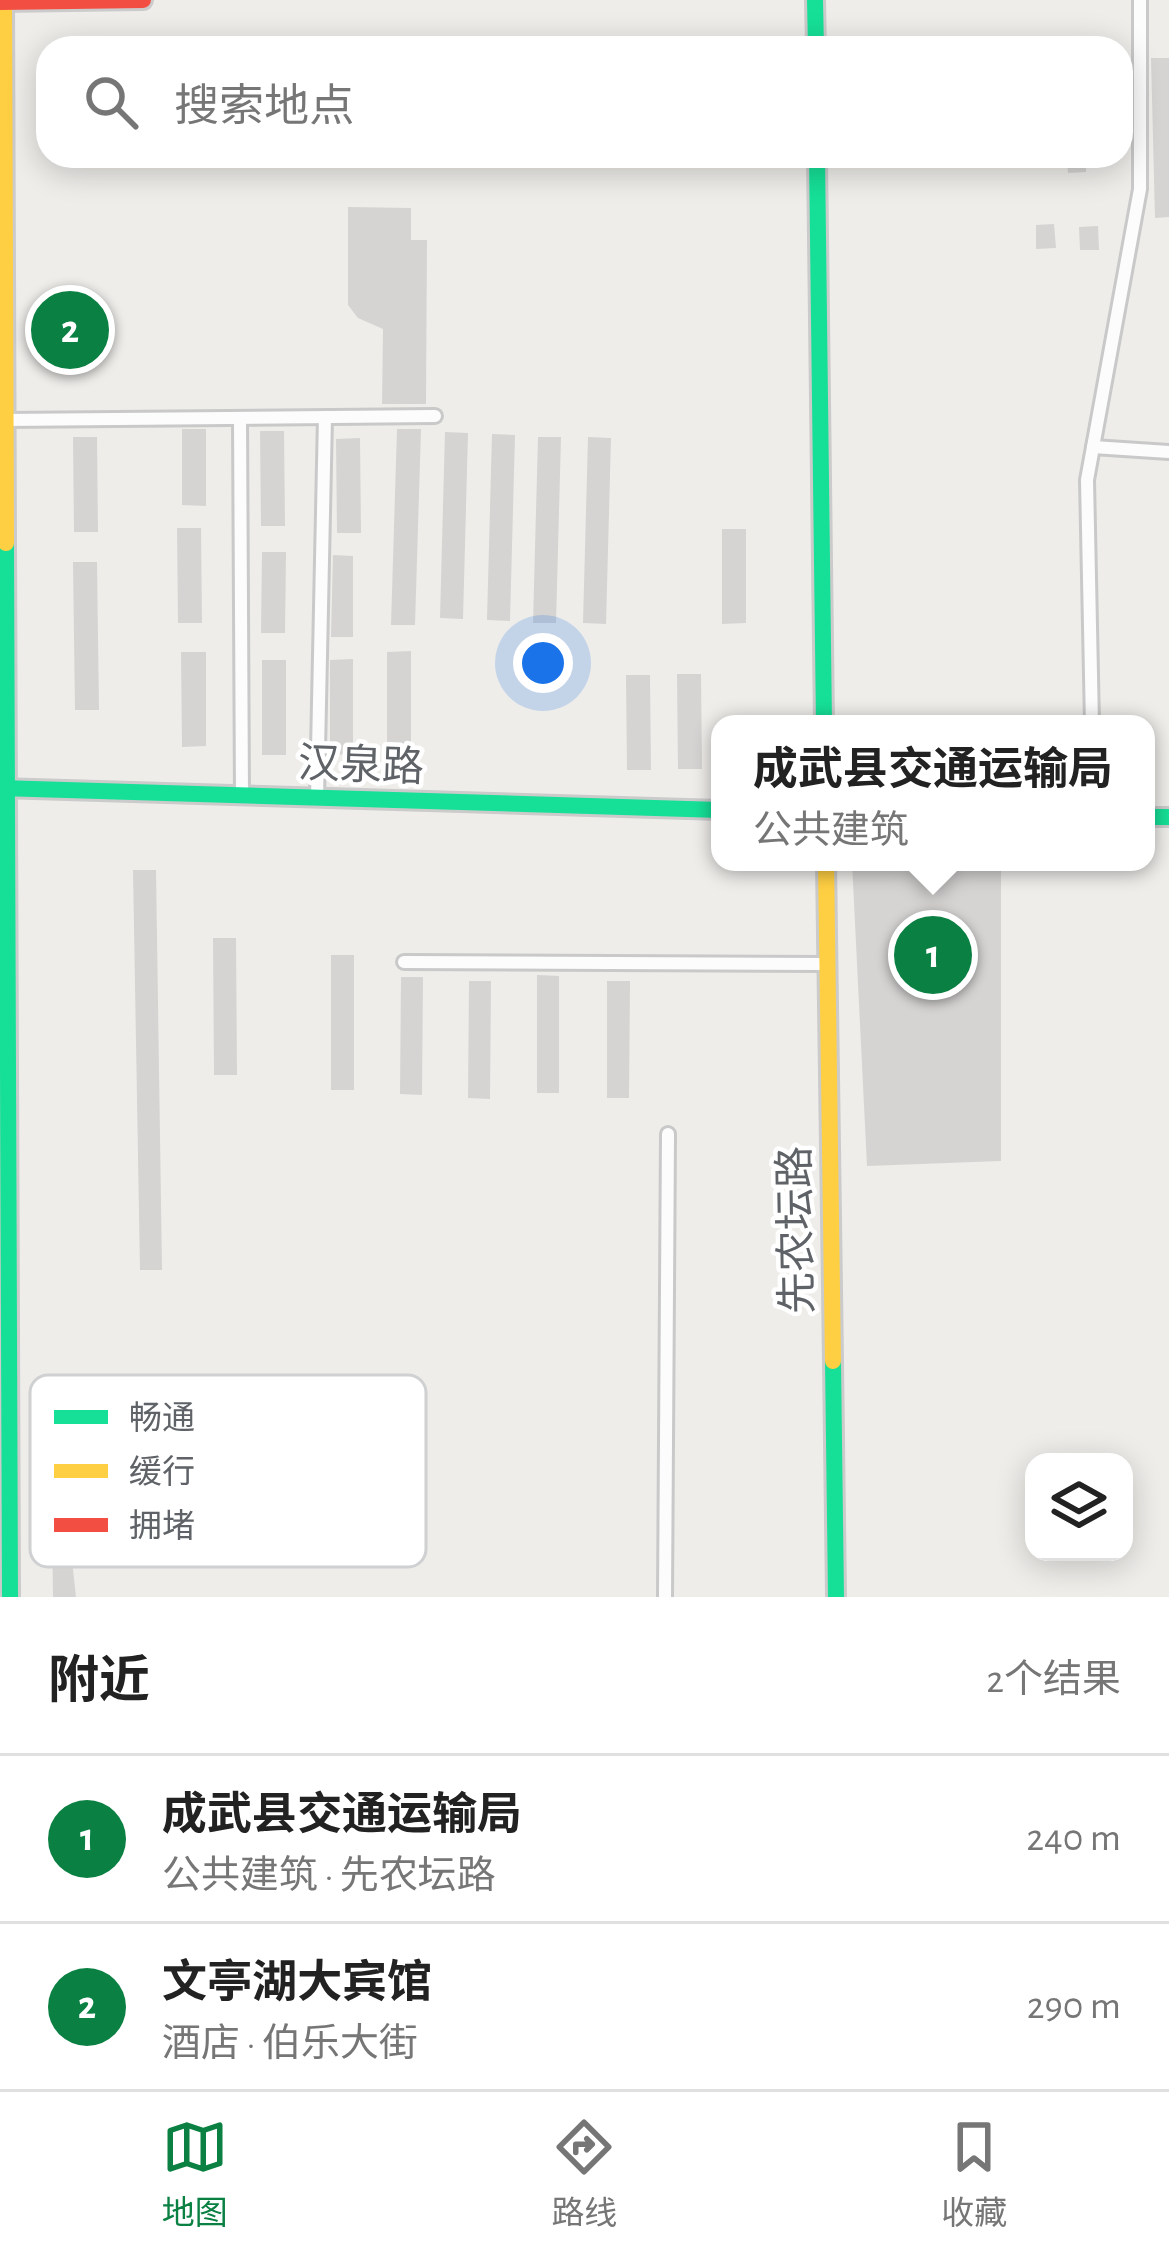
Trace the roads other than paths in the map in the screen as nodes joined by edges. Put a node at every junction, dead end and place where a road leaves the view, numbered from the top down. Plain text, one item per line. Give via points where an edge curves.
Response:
1 (143, 0) edge
2 (815, 0) edge
3 (1140, 0) edge
4 (2, 1) edge
5 (816, 36) edge
6 (817, 168) edge
7 (435, 416) dead end
8 (325, 417) junction
9 (240, 418) junction
10 (4, 420) junction
11 (1093, 447) junction
12 (1169, 452) edge
13 (824, 715) edge
14 (1092, 715) edge
15 (3, 789) edge
16 (242, 796) junction
17 (317, 799) junction
18 (711, 810) edge
19 (826, 871) edge
20 (404, 962) dead end
21 (827, 964) junction
22 (668, 1134) dead end
23 (10, 1597) edge
24 (665, 1597) edge
25 (836, 1597) edge

1 - 4 street
2 - 5 street
3 - 11 street via 1140,189
4 - 10 street
6 - 13 street
7 - 8 street
8 - 9 street
8 - 17 street
9 - 10 street
9 - 16 street
10 - 15 street
11 - 12 street
11 - 14 street
15 - 16 street, 汉泉路
15 - 23 street
16 - 17 street, 汉泉路
17 - 18 street, 汉泉路
19 - 21 street, 先农坛路
20 - 21 street
21 - 25 street, 先农坛路
22 - 24 street

